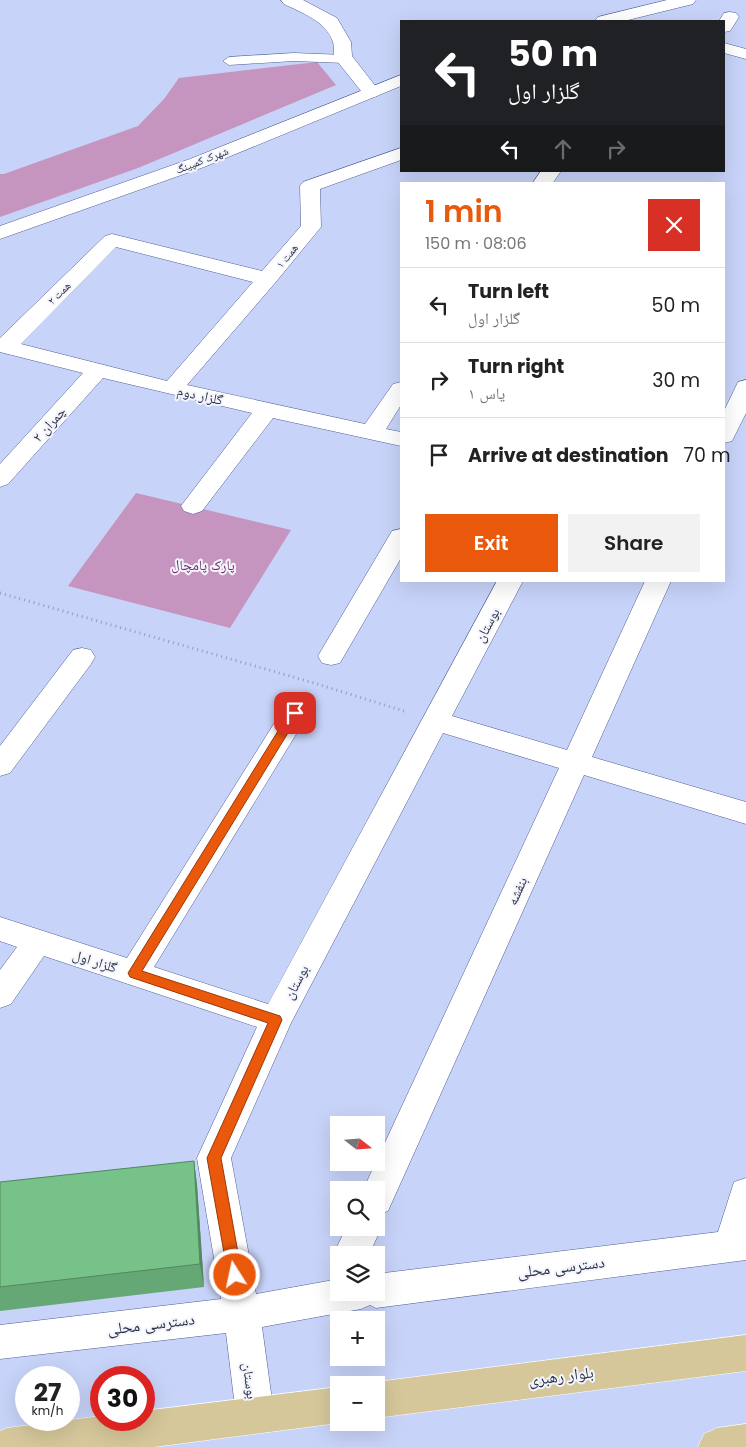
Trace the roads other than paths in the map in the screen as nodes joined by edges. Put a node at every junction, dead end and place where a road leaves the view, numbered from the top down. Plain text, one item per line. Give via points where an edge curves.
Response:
1 (290, 0) edge
2 (686, 0) edge
3 (608, 20) edge
4 (725, 48) edge
5 (746, 54) edge
6 (345, 59) junction
7 (229, 60) dead end
8 (400, 80) edge
9 (371, 92) junction
10 (400, 154) edge
11 (0, 233) edge
12 (268, 279) junction
13 (3, 346) edge
14 (98, 370) junction
15 (746, 387) edge
16 (172, 389) junction
17 (400, 390) edge
18 (267, 410) junction
19 (371, 433) junction
20 (725, 434) edge
21 (400, 439) edge
22 (2, 474) edge
23 (194, 506) dead end
24 (400, 539) edge
25 (509, 582) edge
26 (658, 582) edge
27 (82, 656) dead end
28 (331, 656) road end
29 (295, 713) road end
30 (436, 721) junction
31 (575, 763) junction
32 (0, 766) edge
33 (746, 813) edge
34 (0, 930) edge
35 (37, 942) junction
36 (134, 973) junction
37 (0, 995) edge
38 (276, 1020) junction
39 (385, 1181) edge
40 (746, 1193) edge
41 (738, 1245) edge
42 (385, 1290) edge
43 (330, 1293) edge
44 (242, 1314) junction
45 (0, 1342) edge
46 (746, 1353) edge
47 (385, 1399) edge
48 (330, 1406) edge
49 (255, 1415) junction
50 (746, 1443) edge
51 (7, 1447) edge
52 (717, 1447) edge

1 - 6 street via 331,22 342,42
2 - 3 street
4 - 5 street
6 - 7 lane
6 - 9 street
8 - 9 street, شهرک کمپینگ
9 - 11 street, شهرک کمپینگ via 197,163
10 - 12 street, همت ۱ via 310,186 311,227
12 - 13 street, همت ۲ via 112,240
12 - 16 street, همت ۱
13 - 14 street, گلزار دوم
14 - 16 street, گلزار دوم
14 - 22 street, چمران ۲
15 - 20 street
16 - 18 street, گلزار دوم
17 - 19 street
18 - 19 street, گلزار دوم
18 - 23 street
19 - 21 street, گلزار دوم
24 - 28 street
25 - 30 street, بوستان
26 - 31 street, بنفشه
27 - 32 street
29 - 36 street
30 - 31 street
30 - 38 street, بوستان
31 - 33 street
31 - 39 street, بنفشه
34 - 35 street, گلزار اول
35 - 36 street, گلزار اول
35 - 37 street
36 - 38 street, گلزار اول
38 - 44 street, بوستان via 214,1158
40 - 41 street
41 - 42 street, دسترسی محلی
43 - 44 street, دسترسی محلی
44 - 45 street, دسترسی محلی
44 - 49 street, بوستان
46 - 47 main road, بلوار رهبری
48 - 49 main road
49 - 51 main road
50 - 52 main road

